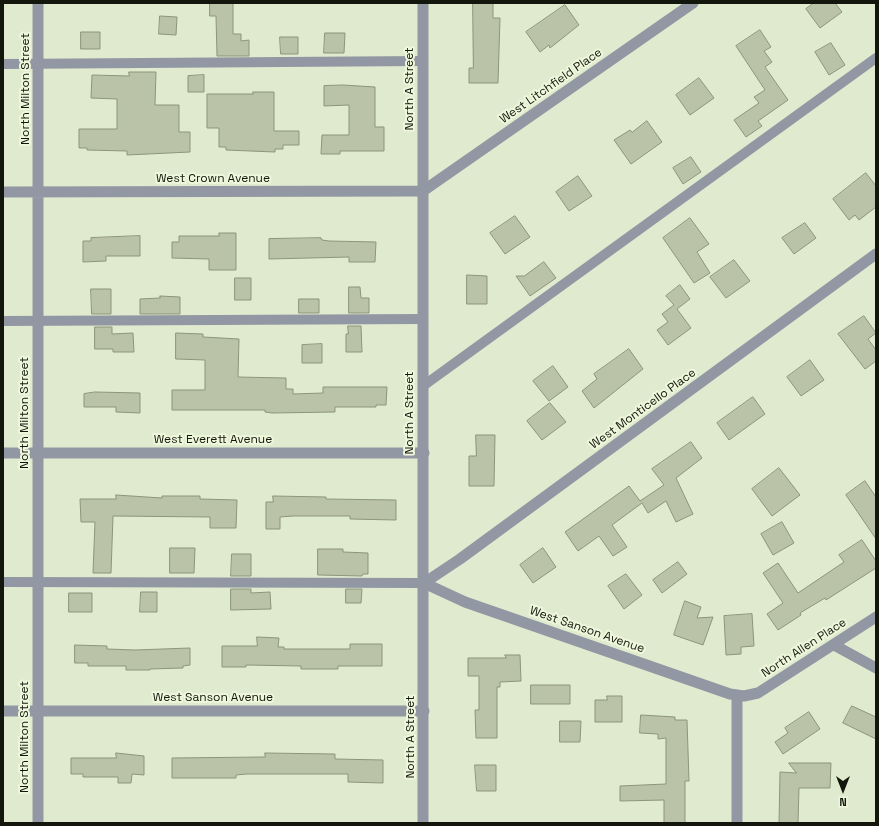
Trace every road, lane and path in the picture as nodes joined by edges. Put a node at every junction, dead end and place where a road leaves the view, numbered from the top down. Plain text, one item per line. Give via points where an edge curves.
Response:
1 (38, 3) edge
2 (423, 3) edge
3 (693, 3) edge
4 (876, 58) edge
5 (423, 61) junction
6 (3, 64) edge
7 (38, 64) junction
8 (423, 191) junction
9 (3, 192) edge
10 (39, 192) junction
11 (876, 254) edge
12 (422, 319) junction
13 (3, 321) edge
14 (38, 321) junction
15 (423, 386) junction
16 (3, 453) edge
17 (38, 454) junction
18 (424, 454) junction
19 (3, 582) edge
20 (38, 582) junction
21 (424, 583) junction
22 (876, 617) edge
23 (834, 645) junction
24 (876, 668) edge
25 (740, 696) junction
26 (3, 711) edge
27 (38, 711) junction
28 (424, 711) junction
29 (38, 823) edge
30 (424, 823) edge
31 (737, 823) edge

1 - 7 street, North Milton Street
2 - 5 street, North A Street
3 - 8 street, West Litchfield Place
4 - 15 lane
5 - 7 lane
5 - 8 street, North A Street
6 - 7 lane
7 - 10 street, North Milton Street
8 - 10 street, West Crown Avenue
8 - 12 street, North A Street
9 - 10 street, West Crown Avenue
10 - 14 street, North Milton Street
11 - 21 street, West Monticello Place
12 - 14 lane
12 - 15 street, North A Street
13 - 14 lane
14 - 17 street, North Milton Street
15 - 18 street, North A Street
16 - 17 street, West Everett Avenue
17 - 18 street, West Everett Avenue
17 - 20 street, North Milton Street
18 - 21 street, North A Street
19 - 20 lane
20 - 21 lane
20 - 27 street, North Milton Street
21 - 25 street, West Sanson Avenue via 465,602
21 - 28 street, North A Street
22 - 23 street, North Allen Place
23 - 24 street
23 - 25 street, North Allen Place via 758,693
25 - 31 street
26 - 27 street, West Sanson Avenue
27 - 28 street, West Sanson Avenue
27 - 29 street, North Milton Street
28 - 30 street, North A Street

